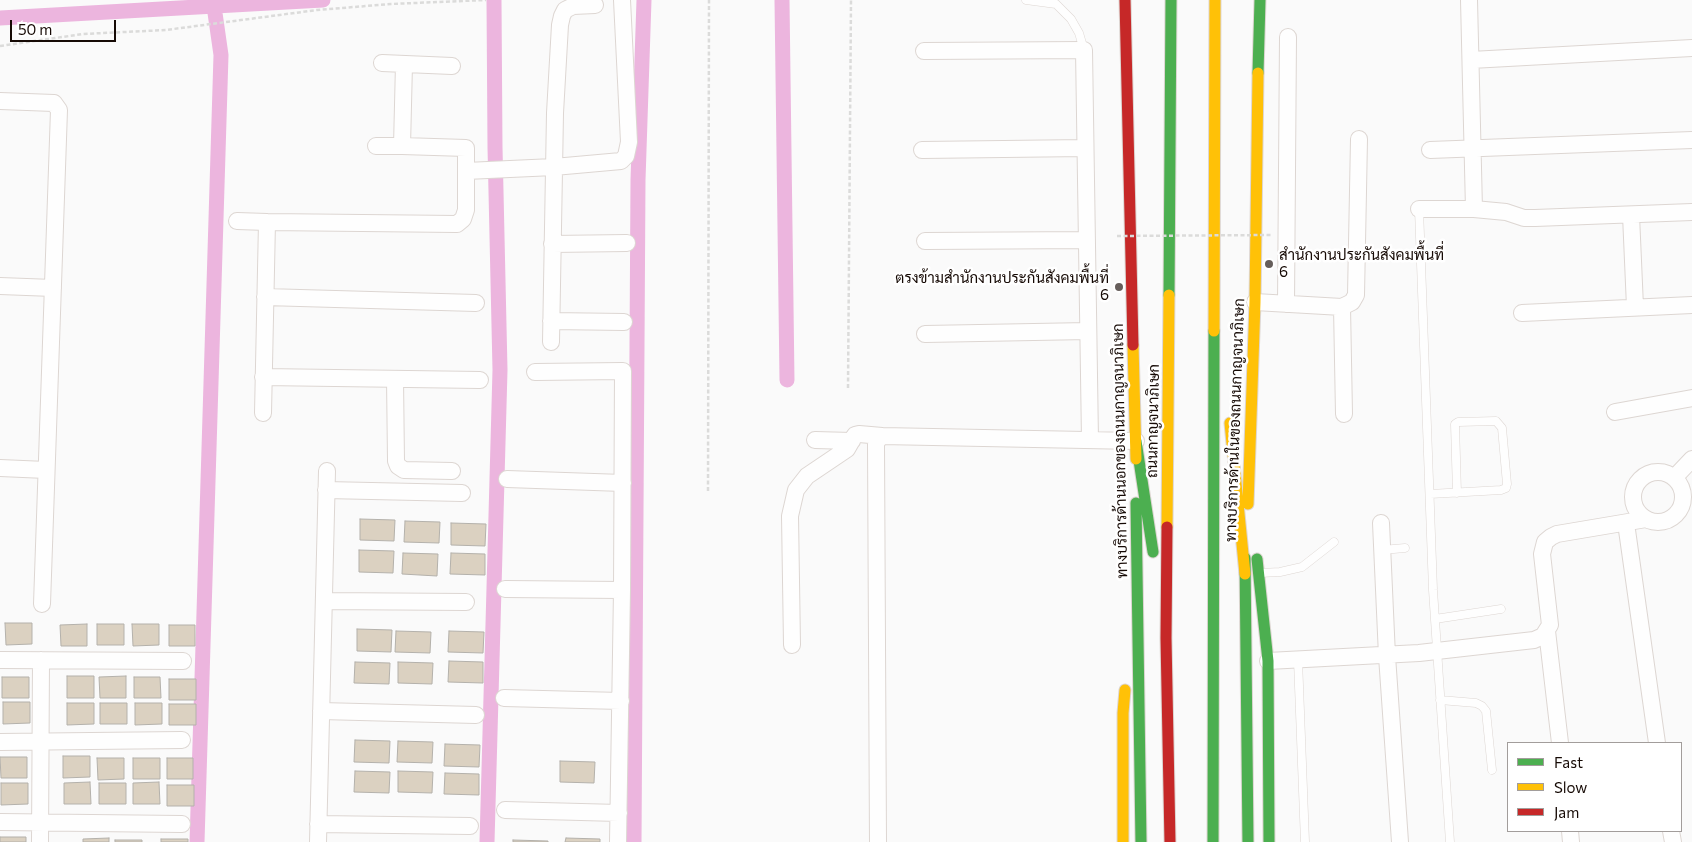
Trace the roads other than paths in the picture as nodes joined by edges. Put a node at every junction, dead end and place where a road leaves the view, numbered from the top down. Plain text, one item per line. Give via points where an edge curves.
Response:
1 (1026, 0) edge
2 (1125, 0) edge
3 (1171, 0) edge
4 (1215, 0) edge
5 (1260, 0) edge
6 (1469, 0) edge
7 (595, 5) dead end
8 (623, 6) edge
9 (1288, 37) dead end
10 (1692, 48) edge
11 (1084, 50) junction
12 (924, 51) dead end
13 (1471, 60) junction
14 (382, 63) dead end
15 (404, 64) junction
16 (452, 66) dead end
17 (0, 102) edge
18 (1359, 139) dead end
19 (1692, 140) edge
20 (376, 146) dead end
21 (402, 146) junction
22 (1085, 148) junction
23 (1472, 149) junction
24 (922, 150) dead end
25 (1430, 150) dead end
26 (554, 167) junction
27 (472, 171) junction
28 (1419, 209) joint
29 (1474, 209) junction
30 (1692, 212) edge
31 (1631, 215) junction
32 (237, 221) dead end
33 (267, 222) junction
34 (1087, 240) junction
35 (925, 241) dead end
36 (627, 243) dead end
37 (552, 244) junction
38 (1215, 269) junction
39 (0, 286) edge
40 (53, 288) junction
41 (265, 297) junction
42 (1255, 302) junction
43 (476, 303) dead end
44 (1286, 304) junction
45 (1692, 305) edge
46 (1342, 306) junction
47 (1635, 307) junction
48 (1522, 313) dead end
49 (551, 322) junction
50 (624, 322) dead end
51 (1088, 331) junction
52 (924, 334) dead end
53 (551, 342) dead end
54 (535, 372) dead end
55 (263, 377) junction
56 (1226, 377) dead end
57 (395, 379) junction
58 (480, 380) dead end
59 (1692, 398) edge
60 (1228, 407) dead end
61 (263, 412) dead end
62 (1615, 412) dead end
63 (1344, 414) dead end
64 (882, 436) junction
65 (814, 440) dead end
66 (1090, 440) junction
67 (852, 441) junction
68 (1136, 442) junction
69 (1692, 459) edge
70 (0, 468) edge
71 (46, 470) junction
72 (327, 471) dead end
73 (452, 471) dead end
74 (1674, 478) junction
75 (507, 480) dead end
76 (623, 483) junction
77 (326, 490) junction
78 (462, 493) dead end
79 (1457, 493) junction
80 (1248, 494) junction
81 (1430, 494) junction
82 (1686, 508) edge
83 (1251, 511) dead end
84 (1646, 519) junction
85 (1381, 523) dead end
86 (1626, 523) junction
87 (1334, 542) dead end
88 (1256, 546) dead end
89 (1405, 548) dead end
90 (1382, 550) junction
91 (1136, 560) junction
92 (1259, 573) junction
93 (1245, 574) junction
94 (505, 589) dead end
95 (622, 590) junction
96 (324, 601) junction
97 (466, 602) dead end
98 (42, 604) dead end
99 (1501, 609) dead end
100 (1435, 619) junction
101 (1547, 631) junction
102 (1166, 638) junction
103 (792, 645) dead end
104 (1437, 652) junction
105 (1386, 656) junction
106 (0, 660) edge
107 (41, 660) junction
108 (1298, 660) junction
109 (183, 661) dead end
110 (1268, 661) junction
111 (504, 698) dead end
112 (1440, 700) junction
113 (620, 701) junction
114 (321, 711) junction
115 (476, 715) dead end
116 (182, 740) dead end
117 (0, 742) edge
118 (41, 742) junction
119 (1560, 742) edge
120 (1656, 742) edge
121 (1492, 770) dead end
122 (505, 810) dead end
123 (619, 813) junction
124 (0, 822) edge
125 (40, 822) junction
126 (182, 824) dead end
127 (318, 824) junction
128 (470, 826) dead end
129 (40, 842) edge
130 (318, 842) edge
131 (618, 842) edge
132 (878, 842) edge
133 (1122, 842) edge
134 (1141, 842) edge
135 (1170, 842) edge
136 (1214, 842) edge
137 (1248, 842) edge
138 (1269, 842) edge
139 (1305, 842) edge
140 (1400, 842) edge
141 (1450, 842) edge

1 - 11 lane via 1056,4 1072,19
2 - 68 main road, ทางบริการด้านนอกของถนนกาญจนาภิเษก
3 - 102 main road, ถนนกาญจนาภิเษก
4 - 38 main road
5 - 42 main road, ทางบริการด้านในของถนนกาญจนาภิเษก
6 - 13 street
7 - 26 street via 574,6 565,10 562,16
8 - 26 street via 629,142 626,156 621,160
9 - 44 street
10 - 13 street
11 - 12 street
11 - 22 street
13 - 23 street
14 - 15 street
15 - 16 street
15 - 21 street
17 - 40 street via 54,103 59,110
18 - 46 street via 1356,295 1352,302
19 - 23 street
20 - 21 street
21 - 27 street via 466,148
22 - 24 street
22 - 34 street
23 - 25 street
23 - 29 street
26 - 27 street
26 - 37 street
27 - 33 street via 466,210 457,224
28 - 29 street
28 - 81 lane
29 - 31 street via 1506,212 1524,218
30 - 31 street
31 - 47 street
32 - 33 street
33 - 41 street
34 - 35 street
34 - 51 street
36 - 37 street
37 - 49 street
38 - 56 main road
38 - 136 main road
39 - 40 street
40 - 71 street
41 - 43 street
41 - 55 street
42 - 44 street
42 - 80 main road, ทางบริการด้านในของถนนกาญจนาภิเษก
44 - 46 street
45 - 47 street
46 - 63 street
47 - 48 street
49 - 50 street
49 - 53 street
51 - 52 street
51 - 66 street
54 - 76 street via 623,371
55 - 57 street
55 - 61 street
57 - 58 street
57 - 73 street via 398,466 404,470
59 - 62 street
60 - 93 main road
64 - 66 street
64 - 67 street via 859,434
64 - 132 street via 876,444
65 - 67 street
66 - 68 street
67 - 103 street via 842,454 807,476 796,490 790,516
68 - 91 main road, ทางบริการด้านนอกของถนนกาญจนาภิเษก
68 - 102 main road
69 - 74 street
70 - 71 street
71 - 98 street
72 - 77 street
74 - 82 street via 1682,490
74 - 84 street via 1660,472 1650,473 1635,486 1634,505
75 - 76 street
76 - 95 street
77 - 78 street
77 - 96 street
79 - 79 lane via 1506,488 1502,428 1496,421 1455,424
79 - 81 lane
80 - 83 main road
80 - 93 main road, ทางบริการด้านในของถนนกาญจนาภิเษก
81 - 100 lane
82 - 84 street via 1665,520
84 - 86 street
85 - 90 street
86 - 101 street via 1557,534 1545,542 1542,554 1550,619
86 - 120 street
87 - 92 lane via 1302,567
88 - 92 main road
89 - 90 lane
90 - 105 street
91 - 133 main road via 1123,713
91 - 134 main road, ทางบริการด้านนอกของถนนกาญจนาภิเษก
92 - 110 main road
93 - 137 main road, ทางบริการด้านในของถนนกาญจนาภิเษก
94 - 95 street
95 - 113 street
96 - 97 street
96 - 114 street
99 - 100 lane
100 - 104 lane
101 - 104 street via 1534,640
101 - 119 street
102 - 135 main road, ถนนกาญจนาภิเษก
104 - 105 street
104 - 112 lane
105 - 108 street
105 - 140 street
106 - 107 street
107 - 109 street
107 - 118 street
108 - 110 street
108 - 139 lane
110 - 138 main road
111 - 113 street
112 - 121 lane via 1476,703 1486,710
112 - 141 lane
113 - 123 street
114 - 115 street
114 - 127 street
116 - 118 street
117 - 118 street
118 - 125 street
122 - 123 street
123 - 131 street
124 - 125 street
125 - 126 street
125 - 129 street
127 - 128 street
127 - 130 street

